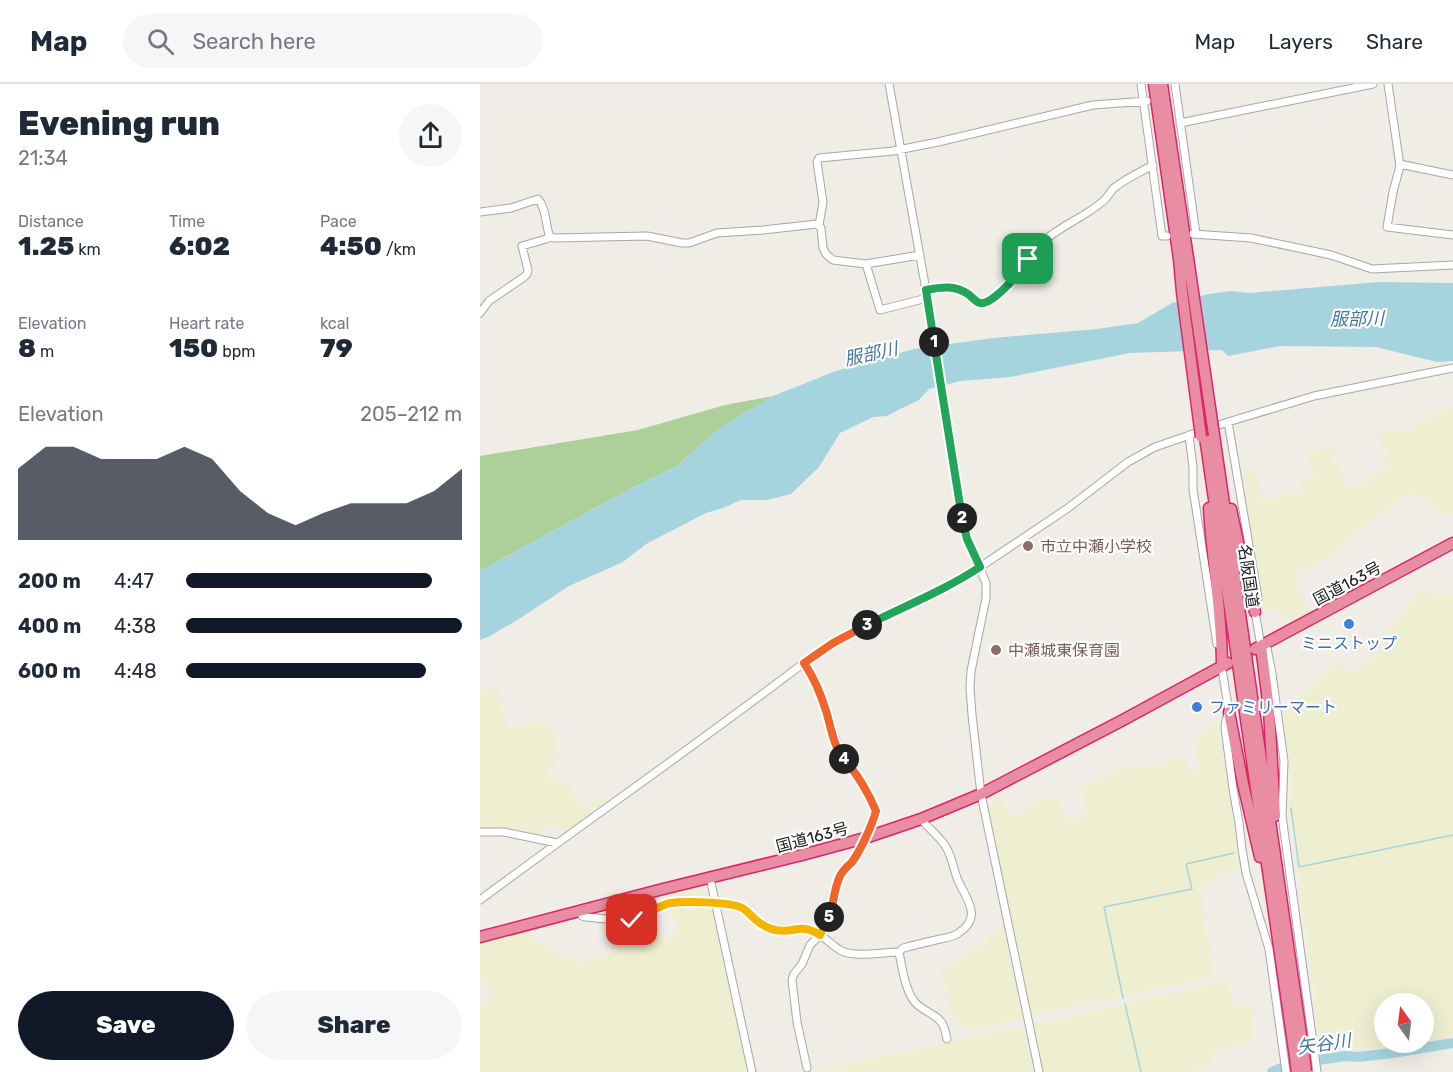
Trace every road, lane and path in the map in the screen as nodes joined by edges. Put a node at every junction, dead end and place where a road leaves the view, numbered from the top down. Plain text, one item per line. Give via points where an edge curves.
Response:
1 (889, 84) edge
2 (1141, 84) edge
3 (1154, 84) edge
4 (1162, 84) edge
5 (1174, 84) edge
6 (1372, 84) edge
7 (1388, 84) edge
8 (1145, 101) junction
9 (1180, 123) junction
10 (901, 148) junction
11 (1153, 165) junction
12 (1400, 166) junction
13 (1453, 175) edge
14 (480, 212) edge
15 (819, 225) junction
16 (1167, 236) dead end
17 (1453, 236) edge
18 (550, 237) junction
19 (920, 255) junction
20 (1184, 258) junction
21 (866, 264) junction
22 (1453, 265) edge
23 (927, 294) junction
24 (480, 312) edge
25 (1453, 368) edge
26 (1228, 422) junction
27 (1189, 435) junction
28 (1209, 438) junction
29 (1453, 543) edge
30 (980, 567) junction
31 (1255, 612) junction
32 (1261, 646) junction
33 (804, 663) junction
34 (1225, 664) junction
35 (1229, 712) junction
36 (981, 794) junction
37 (921, 819) junction
38 (480, 832) edge
39 (865, 838) junction
40 (557, 843) junction
41 (710, 878) junction
42 (480, 900) edge
43 (716, 904) junction
44 (579, 911) junction
45 (1276, 925) junction
46 (820, 935) junction
47 (480, 937) edge
48 (1289, 947) junction
49 (899, 952) junction
50 (946, 1039) dead end
51 (1311, 1061) edge
52 (807, 1068) dead end
53 (1285, 1069) edge
54 (752, 1072) edge
55 (1039, 1072) edge
56 (1298, 1072) edge
57 (1306, 1072) edge

1 - 10 street
2 - 8 street
3 - 20 highway, 名阪国道
4 - 20 highway, 名阪国道
5 - 9 street
6 - 9 street
7 - 12 street
8 - 10 street via 1093,105
8 - 11 street
9 - 22 street via 1195,234 1251,238 1331,255 1371,269
10 - 15 street via 819,158 823,202
10 - 19 street
11 - 16 street via 1162,236
11 - 23 street via 1116,186 1104,201 1043,241 997,296 982,303 956,288
12 - 13 street
12 - 17 street via 1388,227
14 - 18 street via 538,200
15 - 18 street via 717,233 689,243 648,236
15 - 21 street via 828,257
18 - 24 street via 522,246 528,270 524,278 489,301
19 - 21 street
19 - 23 street
20 - 28 highway, 名阪国道, bridge
21 - 23 street via 880,310
23 - 30 street via 964,527
25 - 26 street via 1314,396
26 - 27 street
26 - 31 street via 1258,598
27 - 30 street via 1128,462
27 - 34 street via 1193,489 1216,637
28 - 31 highway via 1230,504
28 - 34 highway via 1207,477
28 - 45 highway, 名阪国道
28 - 48 highway, 名阪国道
29 - 32 highway, 国道163号
30 - 33 street via 867,624
30 - 36 street via 986,598 970,688
31 - 32 street
32 - 48 highway
32 - 51 street via 1272,674 1284,761 1282,816
33 - 39 street via 818,688 841,754 876,811
33 - 40 street
34 - 35 street
34 - 36 highway, 国道163号
35 - 45 highway
35 - 53 street via 1225,728 1233,789 1243,823 1242,849 1269,949
36 - 37 highway, 国道163号
36 - 55 street
37 - 39 highway, 国道163号
37 - 49 street via 946,846 972,905 972,914 970,922 957,934
38 - 40 street via 504,832
39 - 41 highway, 国道163号
39 - 46 street via 838,879 835,899
40 - 42 street
41 - 43 street
41 - 44 highway, 国道163号
43 - 44 street via 665,904 632,920 586,917
43 - 46 street via 741,907 776,930 805,928
43 - 54 street
44 - 47 highway, 国道163号
45 - 51 highway, 名阪国道
46 - 49 street via 852,954
46 - 52 street via 810,945 792,980
48 - 51 highway, 名阪国道
49 - 50 street via 914,1001 935,1016
51 - 53 street
51 - 56 highway, 名阪国道, bridge
51 - 57 highway, 名阪国道, bridge

